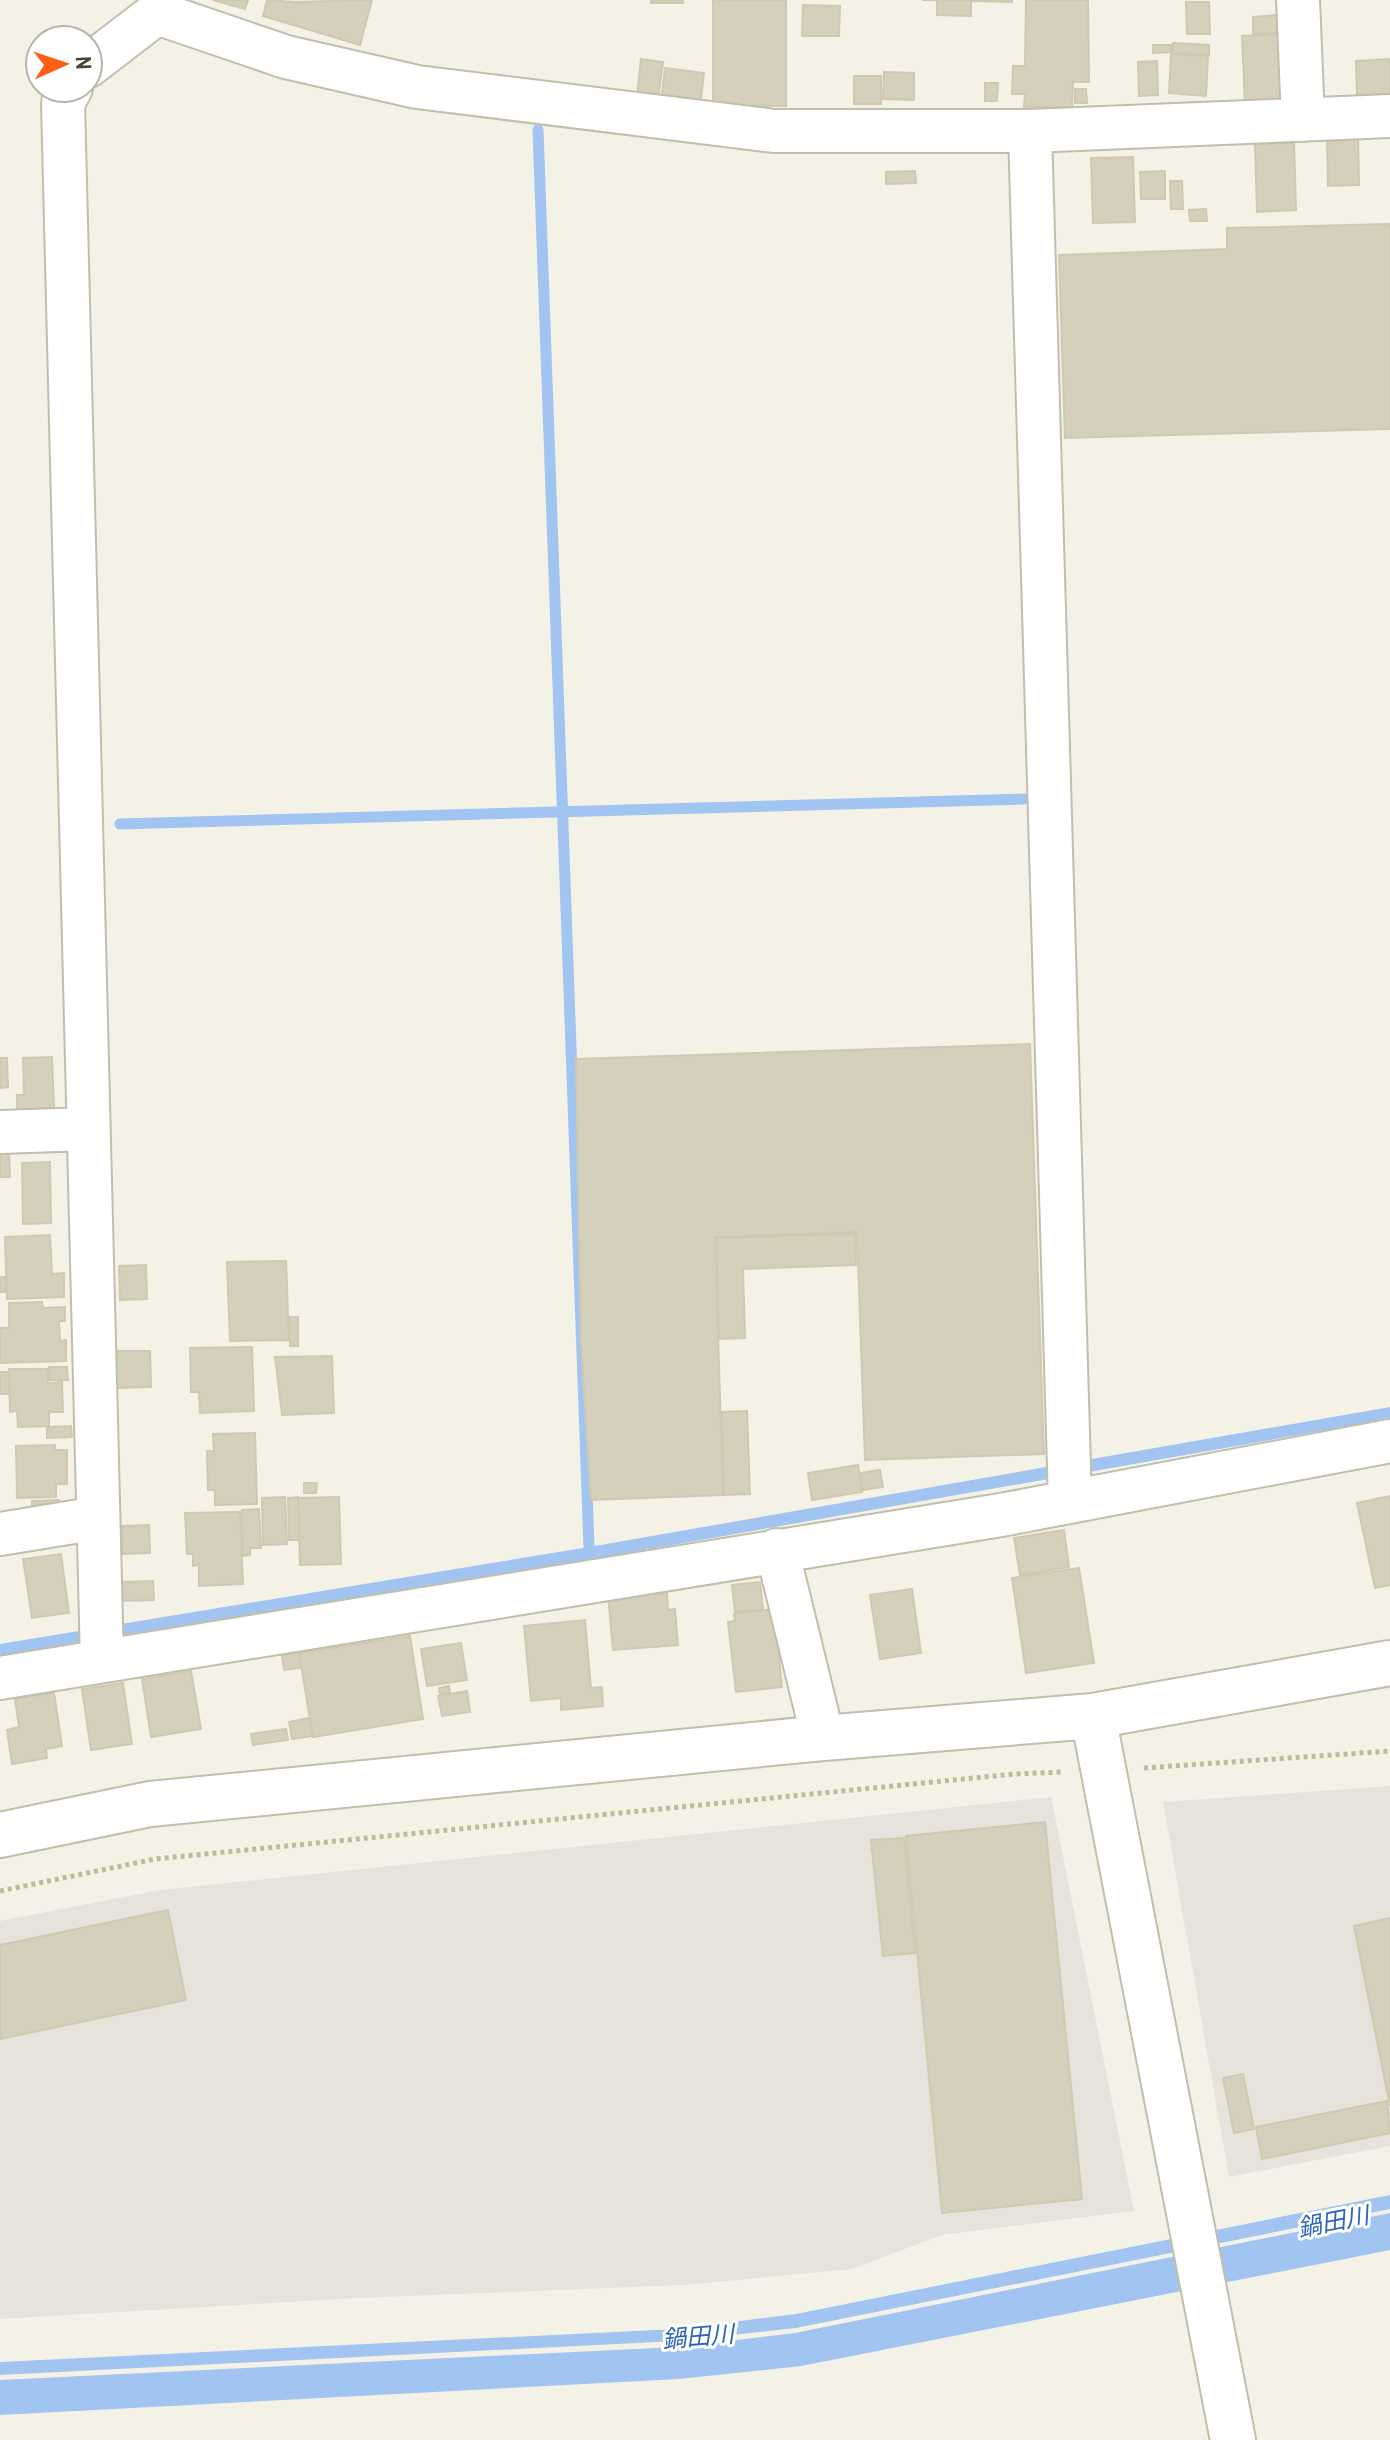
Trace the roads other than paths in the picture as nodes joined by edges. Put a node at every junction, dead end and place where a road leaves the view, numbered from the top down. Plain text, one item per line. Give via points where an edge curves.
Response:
1 (1298, 0) edge
2 (156, 6) edge
3 (104, 52) edge
4 (63, 104) edge
5 (1390, 116) edge
6 (1303, 120) junction
7 (1030, 131) junction
8 (88, 1129) junction
9 (0, 1132) edge
10 (1390, 1441) edge
11 (1069, 1482) junction
12 (98, 1518) junction
13 (0, 1534) edge
14 (777, 1550) junction
15 (101, 1642) junction
16 (1390, 1663) edge
17 (0, 1678) edge
18 (1093, 1716) junction
19 (823, 1738) junction
20 (0, 1835) edge
21 (1233, 2440) edge

1 - 6 street
2 - 3 street
2 - 7 street via 286,57 417,87 774,131
4 - 8 street
5 - 6 street
6 - 7 street
7 - 11 street
8 - 9 street
8 - 12 street
10 - 11 street
11 - 14 street
12 - 13 street
12 - 15 street
14 - 15 street
14 - 19 street
15 - 17 street
16 - 18 street
18 - 19 street
18 - 21 street
19 - 20 street via 150,1804

